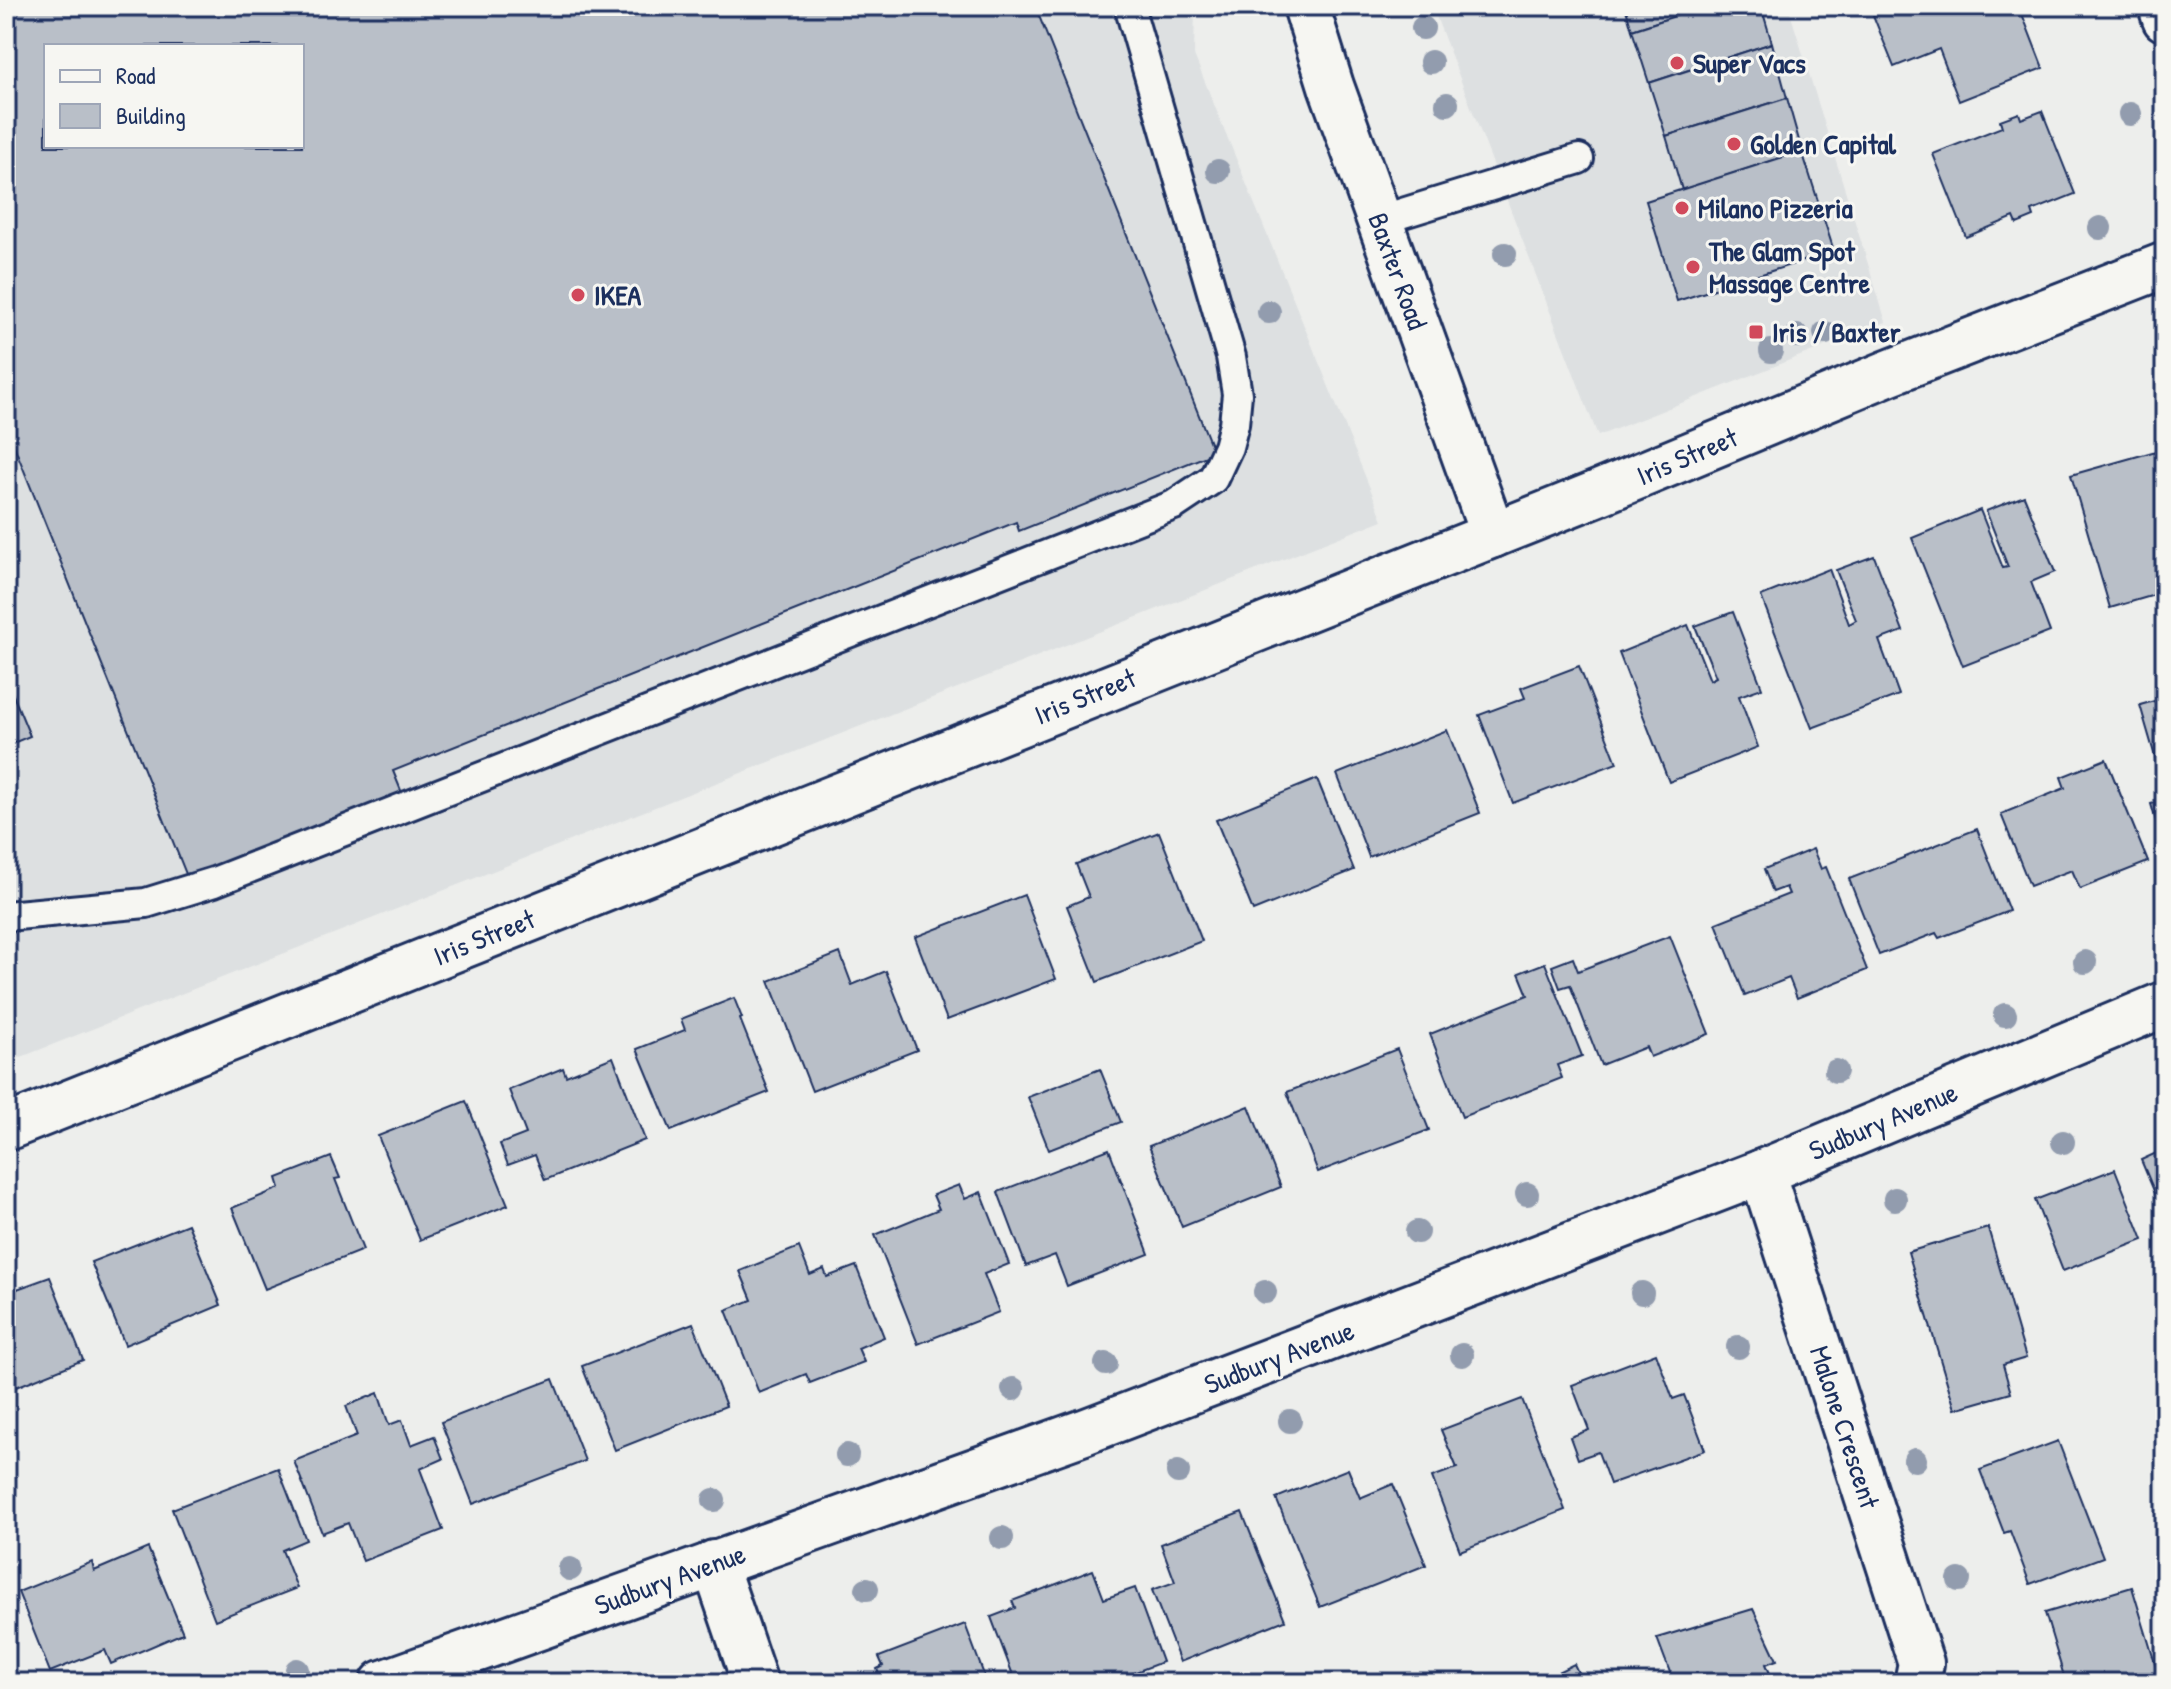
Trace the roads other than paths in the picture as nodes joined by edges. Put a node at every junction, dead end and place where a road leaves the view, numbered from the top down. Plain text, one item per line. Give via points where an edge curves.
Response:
1 (1129, 6) edge
2 (1306, 6) edge
3 (2161, 6) edge
4 (2165, 19) edge
5 (1579, 159) dead end
6 (1380, 220) junction
7 (2165, 265) edge
8 (1493, 535) junction
9 (6, 916) edge
10 (2165, 1004) edge
11 (6, 1128) edge
12 (1762, 1172) junction
13 (714, 1563) junction
14 (383, 1683) edge
15 (755, 1683) edge
16 (1917, 1683) edge

1 - 9 lane via 1231,357 1237,394 1234,424 1213,479 1174,505 214,882 146,903
2 - 6 street, Baxter Road
3 - 4 street
5 - 6 lane
6 - 8 street, Baxter Road
7 - 8 street, Iris Street
8 - 11 street, Iris Street
10 - 12 street, Sudbury Avenue
12 - 13 street, Sudbury Avenue via 1084,1432
12 - 16 street, Malone Crescent via 1921,1663
13 - 14 street, Sudbury Avenue
13 - 15 street

